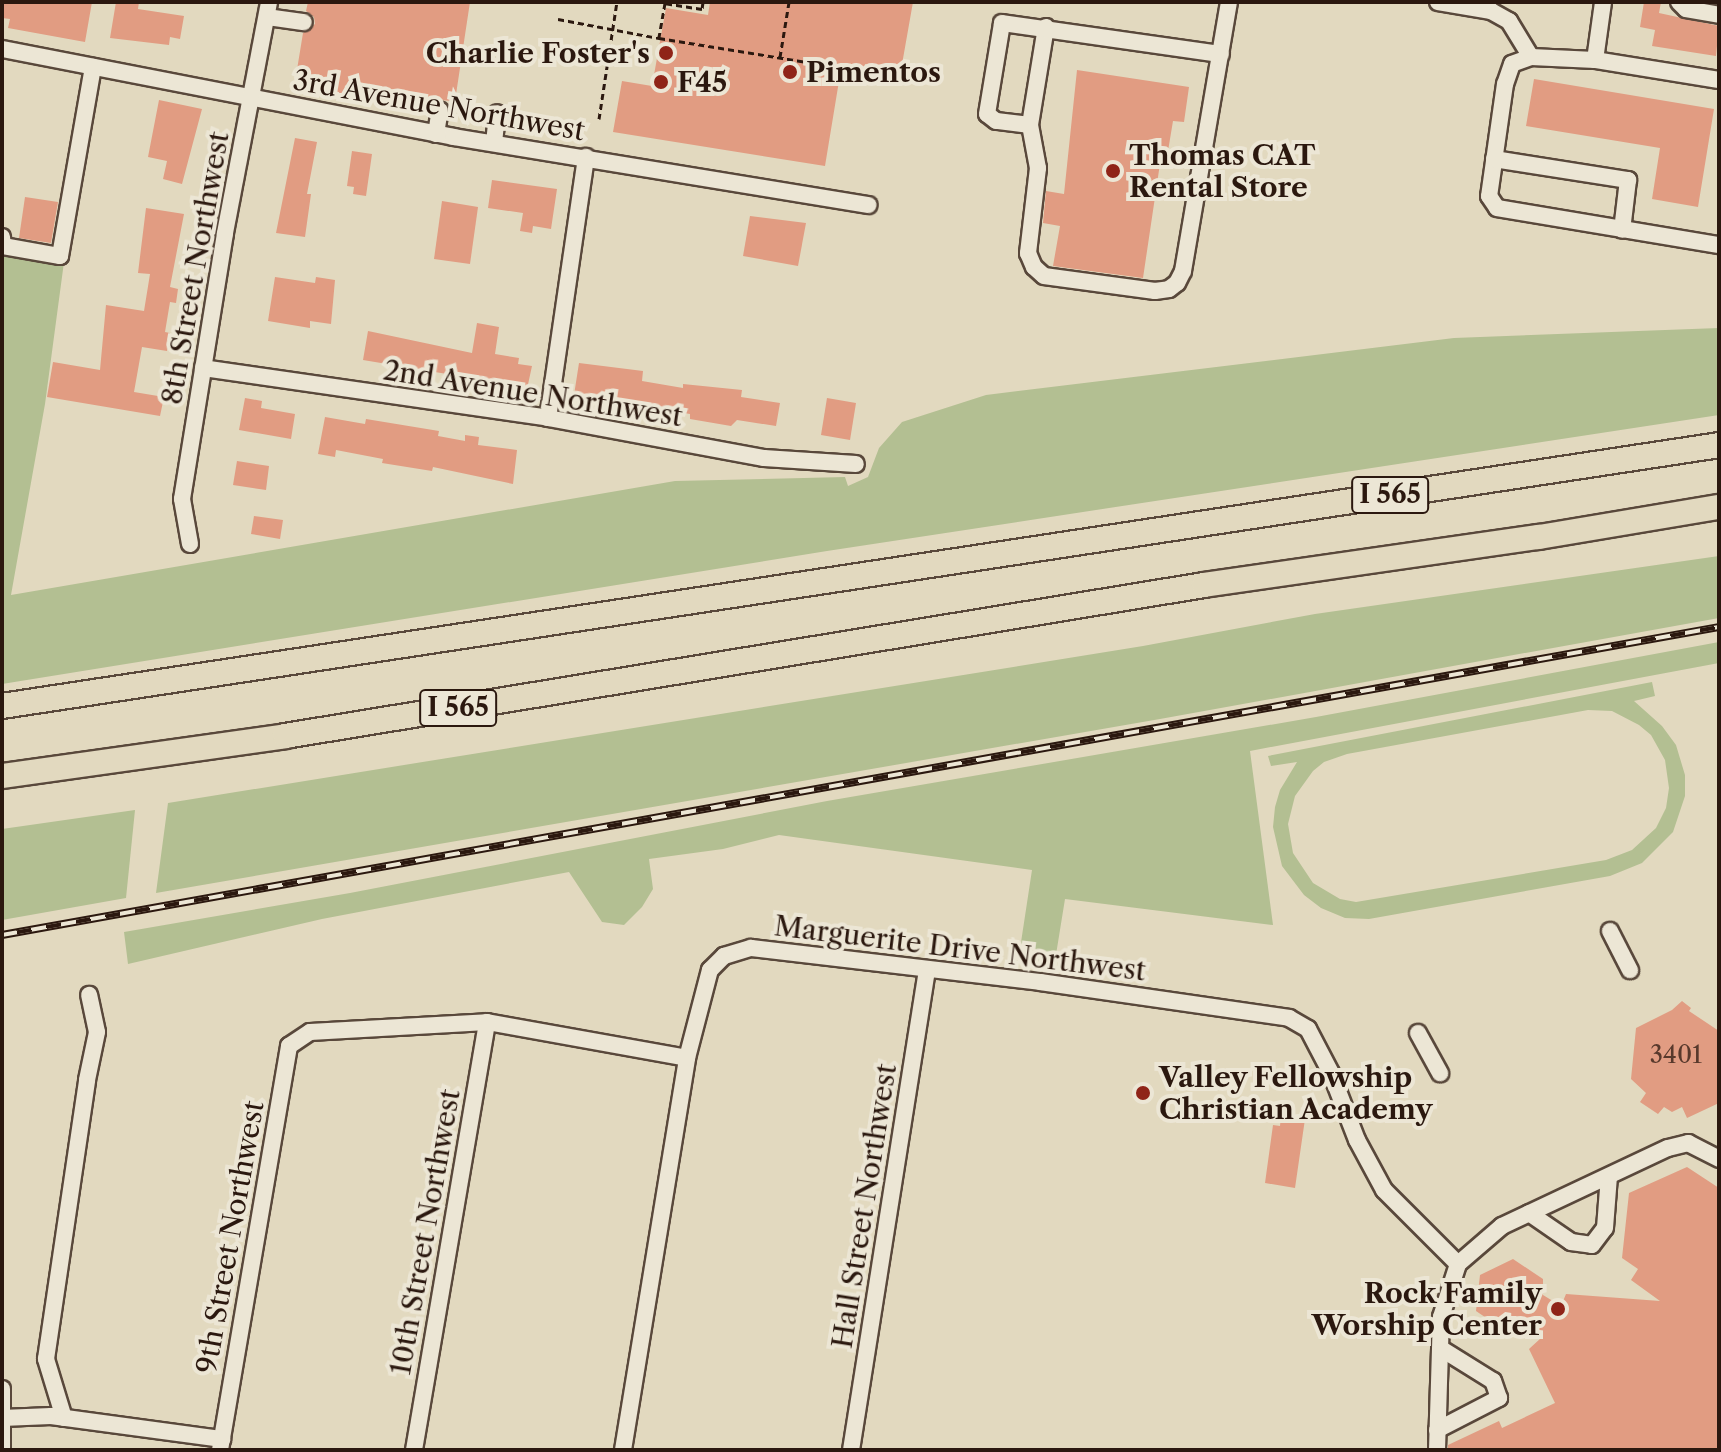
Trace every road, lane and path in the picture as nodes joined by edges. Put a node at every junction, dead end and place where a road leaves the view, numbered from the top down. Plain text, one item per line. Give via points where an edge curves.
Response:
1 (617, 2) edge
2 (703, 2) edge
3 (789, 2) edge
4 (1229, 2) edge
5 (1438, 2) edge
6 (1603, 2) edge
7 (1679, 2) edge
8 (268, 9) edge
9 (1719, 15) edge
10 (558, 19) dead end
11 (304, 22) dead end
12 (1046, 27) junction
13 (613, 29) junction
14 (659, 38) junction
15 (2, 49) edge
16 (1221, 54) junction
17 (780, 57) junction
18 (1531, 57) junction
19 (1595, 60) junction
20 (93, 67) junction
21 (862, 71) dead end
22 (1719, 80) edge
23 (251, 98) junction
24 (440, 110) dead end
25 (497, 113) dead end
26 (599, 119) dead end
27 (1030, 125) junction
28 (436, 134) junction
29 (494, 143) junction
30 (586, 157) junction
31 (1494, 159) junction
32 (868, 205) dead end
33 (1622, 230) junction
34 (2, 237) edge
35 (1719, 245) edge
36 (203, 368) junction
37 (548, 418) junction
38 (1719, 445) edge
39 (856, 464) dead end
40 (1719, 507) edge
41 (190, 544) dead end
42 (2, 706) edge
43 (2, 776) edge
44 (1610, 931) dead end
45 (1630, 970) dead end
46 (927, 971) junction
47 (89, 995) dead end
48 (487, 1022) junction
49 (1418, 1033) dead end
50 (687, 1058) junction
51 (1440, 1073) dead end
52 (1719, 1159) edge
53 (1609, 1176) junction
54 (1529, 1213) junction
55 (1458, 1264) junction
56 (1440, 1348) junction
57 (2, 1389) edge
58 (3, 1418) edge
59 (64, 1418) junction
60 (1437, 1430) junction
61 (221, 1445) edge
62 (2, 1450) edge
63 (414, 1450) edge
64 (623, 1450) edge
65 (851, 1450) edge
66 (1437, 1450) edge

1 - 13 path
2 - 14 path via 702,9 665,3
3 - 17 path
4 - 16 street
5 - 18 street via 1491,11 1509,21
6 - 19 street
7 - 9 street via 1686,9
8 - 11 street
8 - 23 street, 8th Street Northwest
10 - 13 path
12 - 16 street
12 - 27 street
12 - 27 street via 1006,21 1000,28 987,114 996,121
13 - 14 path
13 - 26 path
14 - 17 path
15 - 20 street, 3rd Avenue Northwest
16 - 27 street via 1183,271 1169,289 1044,276 1034,267 1028,253 1038,168
17 - 21 path
18 - 19 street
18 - 31 street via 1512,64
19 - 22 street
20 - 23 street, 3rd Avenue Northwest
20 - 34 street via 60,256 3,246
23 - 28 street, 3rd Avenue Northwest
23 - 36 street, 8th Street Northwest
24 - 28 street
25 - 29 street
28 - 29 street, 3rd Avenue Northwest
29 - 30 street, 3rd Avenue Northwest
30 - 32 street, 3rd Avenue Northwest
30 - 37 street
31 - 33 street via 1489,196 1497,208
31 - 33 street via 1628,180
33 - 35 street
36 - 37 street, 2nd Avenue Northwest
36 - 41 street, 8th Street Northwest via 182,499
37 - 39 street, 2nd Avenue Northwest via 764,458
38 - 42 highway, I 565
40 - 43 highway, I 565 via 285,736
44 - 45 street
46 - 50 street, Marguerite Drive Northwest via 776,949 751,948 724,956 710,970
46 - 55 street, Marguerite Drive Northwest via 1289,1018 1308,1029 1384,1190
46 - 65 street, Hall Street Northwest
47 - 59 street via 97,1032 46,1359
48 - 50 street
48 - 61 street, 9th Street Northwest via 310,1032 289,1046
48 - 63 street, 10th Street Northwest
49 - 51 street
50 - 64 street, Marguerite Drive Northwest
52 - 53 street via 1688,1143
53 - 54 street
53 - 54 street via 1605,1228 1592,1245 1571,1242
54 - 55 street via 1502,1226
55 - 56 street via 1441,1317
56 - 60 street
56 - 60 street via 1493,1381 1499,1398
57 - 58 street
58 - 59 street
58 - 62 street
59 - 61 street
60 - 66 street

